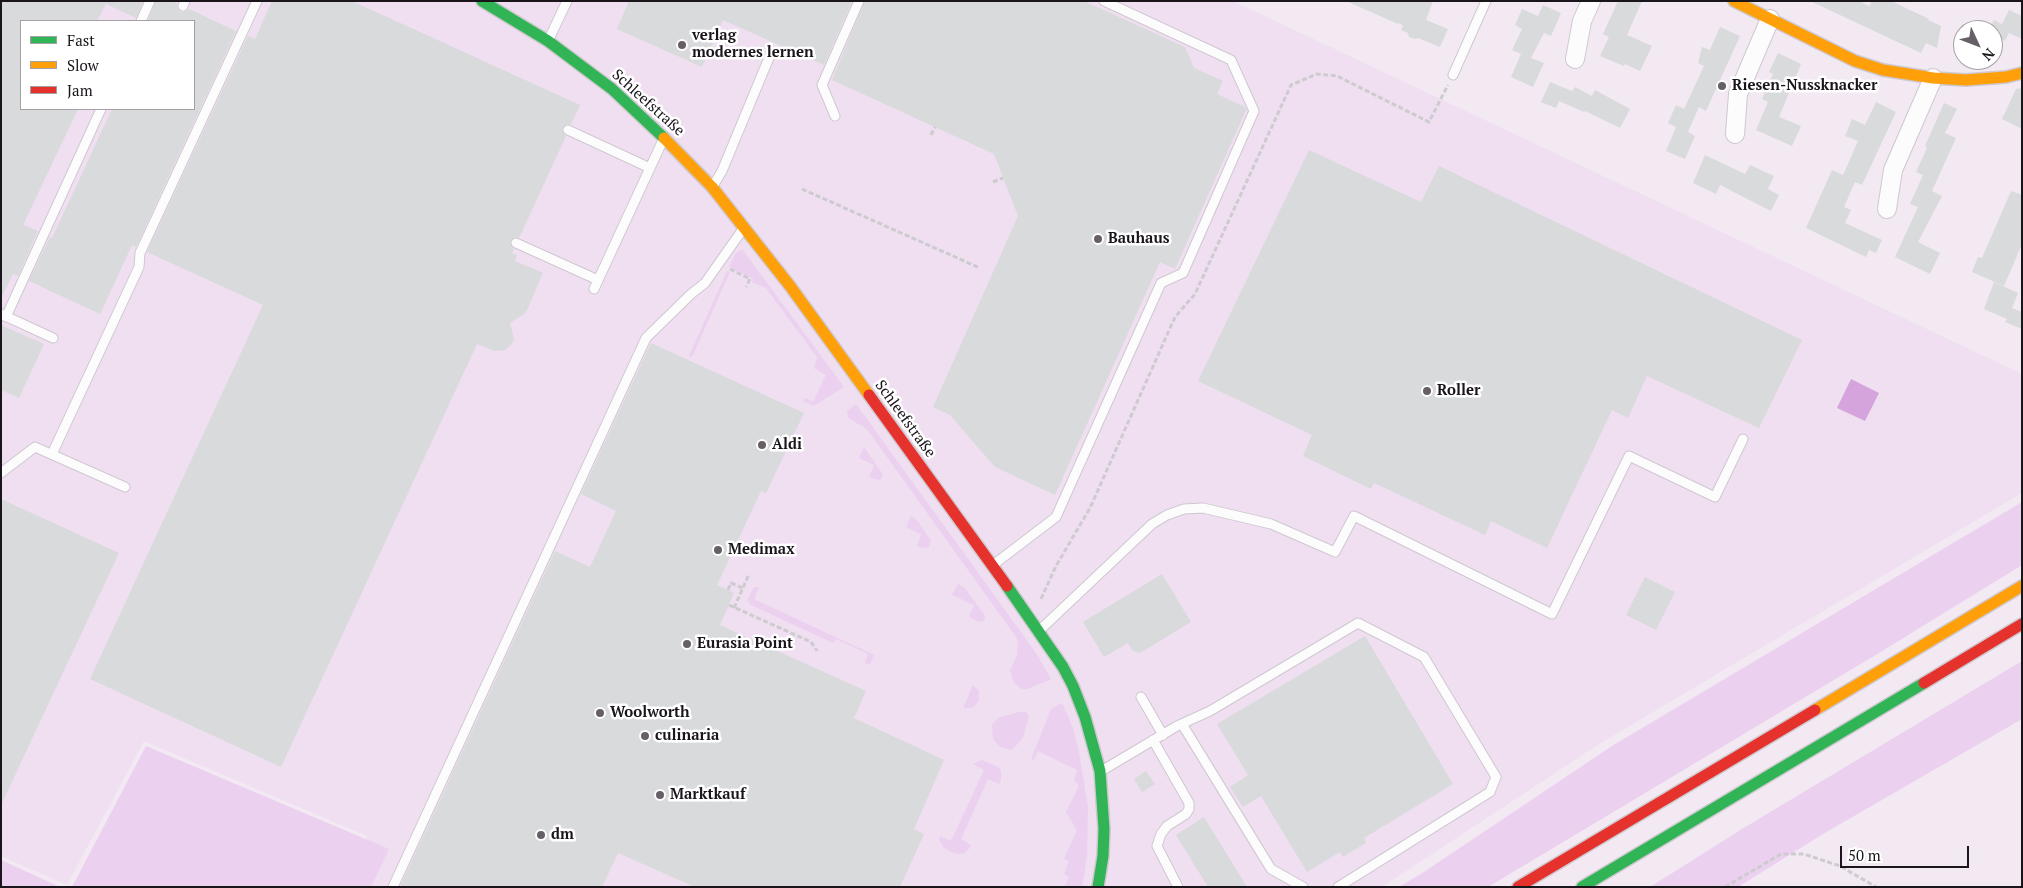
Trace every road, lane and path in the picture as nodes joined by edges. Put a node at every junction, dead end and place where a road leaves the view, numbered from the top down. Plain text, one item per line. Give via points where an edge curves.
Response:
1 (150, 1) edge
2 (257, 1) edge
3 (482, 1) edge
4 (567, 1) edge
5 (860, 1) edge
6 (1104, 1) edge
7 (1486, 1) edge
8 (1591, 1) edge
9 (1734, 1) edge
10 (1770, 19) junction
11 (141, 20) edge
12 (548, 41) junction
13 (771, 54) dead end
14 (1575, 59) dead end
15 (2022, 73) edge
16 (1453, 76) joint
17 (1933, 78) junction
18 (101, 110) edge
19 (835, 116) dead end
20 (935, 127) dead end
21 (568, 130) dead end
22 (1735, 134) dead end
23 (931, 135) dead end
24 (664, 138) junction
25 (650, 168) junction
26 (1003, 178) dead end
27 (993, 182) dead end
28 (712, 187) junction
29 (802, 189) dead end
30 (1887, 208) dead end
31 (744, 226) junction
32 (516, 243) dead end
33 (719, 262) junction
34 (980, 268) dead end
35 (746, 288) dead end
36 (4, 315) edge
37 (53, 338) dead end
38 (1743, 438) dead end
39 (52, 454) junction
40 (1, 473) edge
41 (125, 487) dead end
42 (992, 566) junction
43 (749, 574) dead end
44 (2022, 586) edge
45 (743, 588) junction
46 (728, 590) dead end
47 (729, 605) dead end
48 (734, 608) junction
49 (2022, 624) edge
50 (1036, 626) junction
51 (817, 651) dead end
52 (1141, 697) dead end
53 (1182, 724) junction
54 (1163, 734) junction
55 (1153, 740) junction
56 (1100, 772) junction
57 (393, 887) edge
58 (1098, 887) edge
59 (1178, 887) edge
60 (1303, 887) edge
61 (1338, 887) edge
62 (1518, 887) edge
63 (1582, 887) edge
64 (1725, 887) edge
65 (1876, 887) edge

1 - 11 lane
2 - 39 lane via 140,253 139,267
3 - 12 main road, Schleefstraße
4 - 12 lane
5 - 19 lane via 822,85
6 - 42 lane via 1231,60 1254,111 1183,273 1161,283 1056,517
7 - 16 lane
8 - 14 street via 1582,21
9 - 10 main road
10 - 17 main road via 1855,61 1883,70
10 - 22 street via 1738,94
12 - 24 main road, Schleefstraße via 612,89
13 - 28 lane via 722,171
15 - 17 main road via 1966,80
16 - 50 path via 1429,122 1337,76 1317,74 1291,84 1195,294 1175,317 1090,508 1056,566
17 - 30 street via 1893,170
18 - 36 lane
20 - 23 path
21 - 25 lane
24 - 25 lane
24 - 28 main road, Schleefstraße
25 - 32 lane via 596,285
26 - 27 path
28 - 31 main road, Schleefstraße
29 - 34 path
31 - 33 lane
31 - 42 main road, Schleefstraße
33 - 35 path via 750,279
33 - 57 lane via 705,283 646,338
36 - 37 lane
38 - 50 lane via 1715,497 1629,456 1552,614 1354,516 1335,552 1271,524 1203,508 1184,509 1152,524
39 - 40 lane via 35,447
39 - 41 lane
42 - 50 main road, Schleefstraße
43 - 45 path
44 - 62 main road
45 - 46 path via 731,583
45 - 48 path
47 - 48 path
48 - 51 path via 811,642
49 - 63 main road
50 - 56 main road, Schleefstraße via 1073,686
52 - 54 lane
53 - 54 lane
53 - 60 lane via 1271,869
53 - 61 lane via 1210,711 1358,623 1424,658 1496,777 1490,792
54 - 55 lane
55 - 56 lane
55 - 59 lane via 1189,803 1186,814 1167,826 1157,846
56 - 58 main road, Schleefstraße via 1104,828
64 - 65 path via 1781,854 1804,854 1840,866

